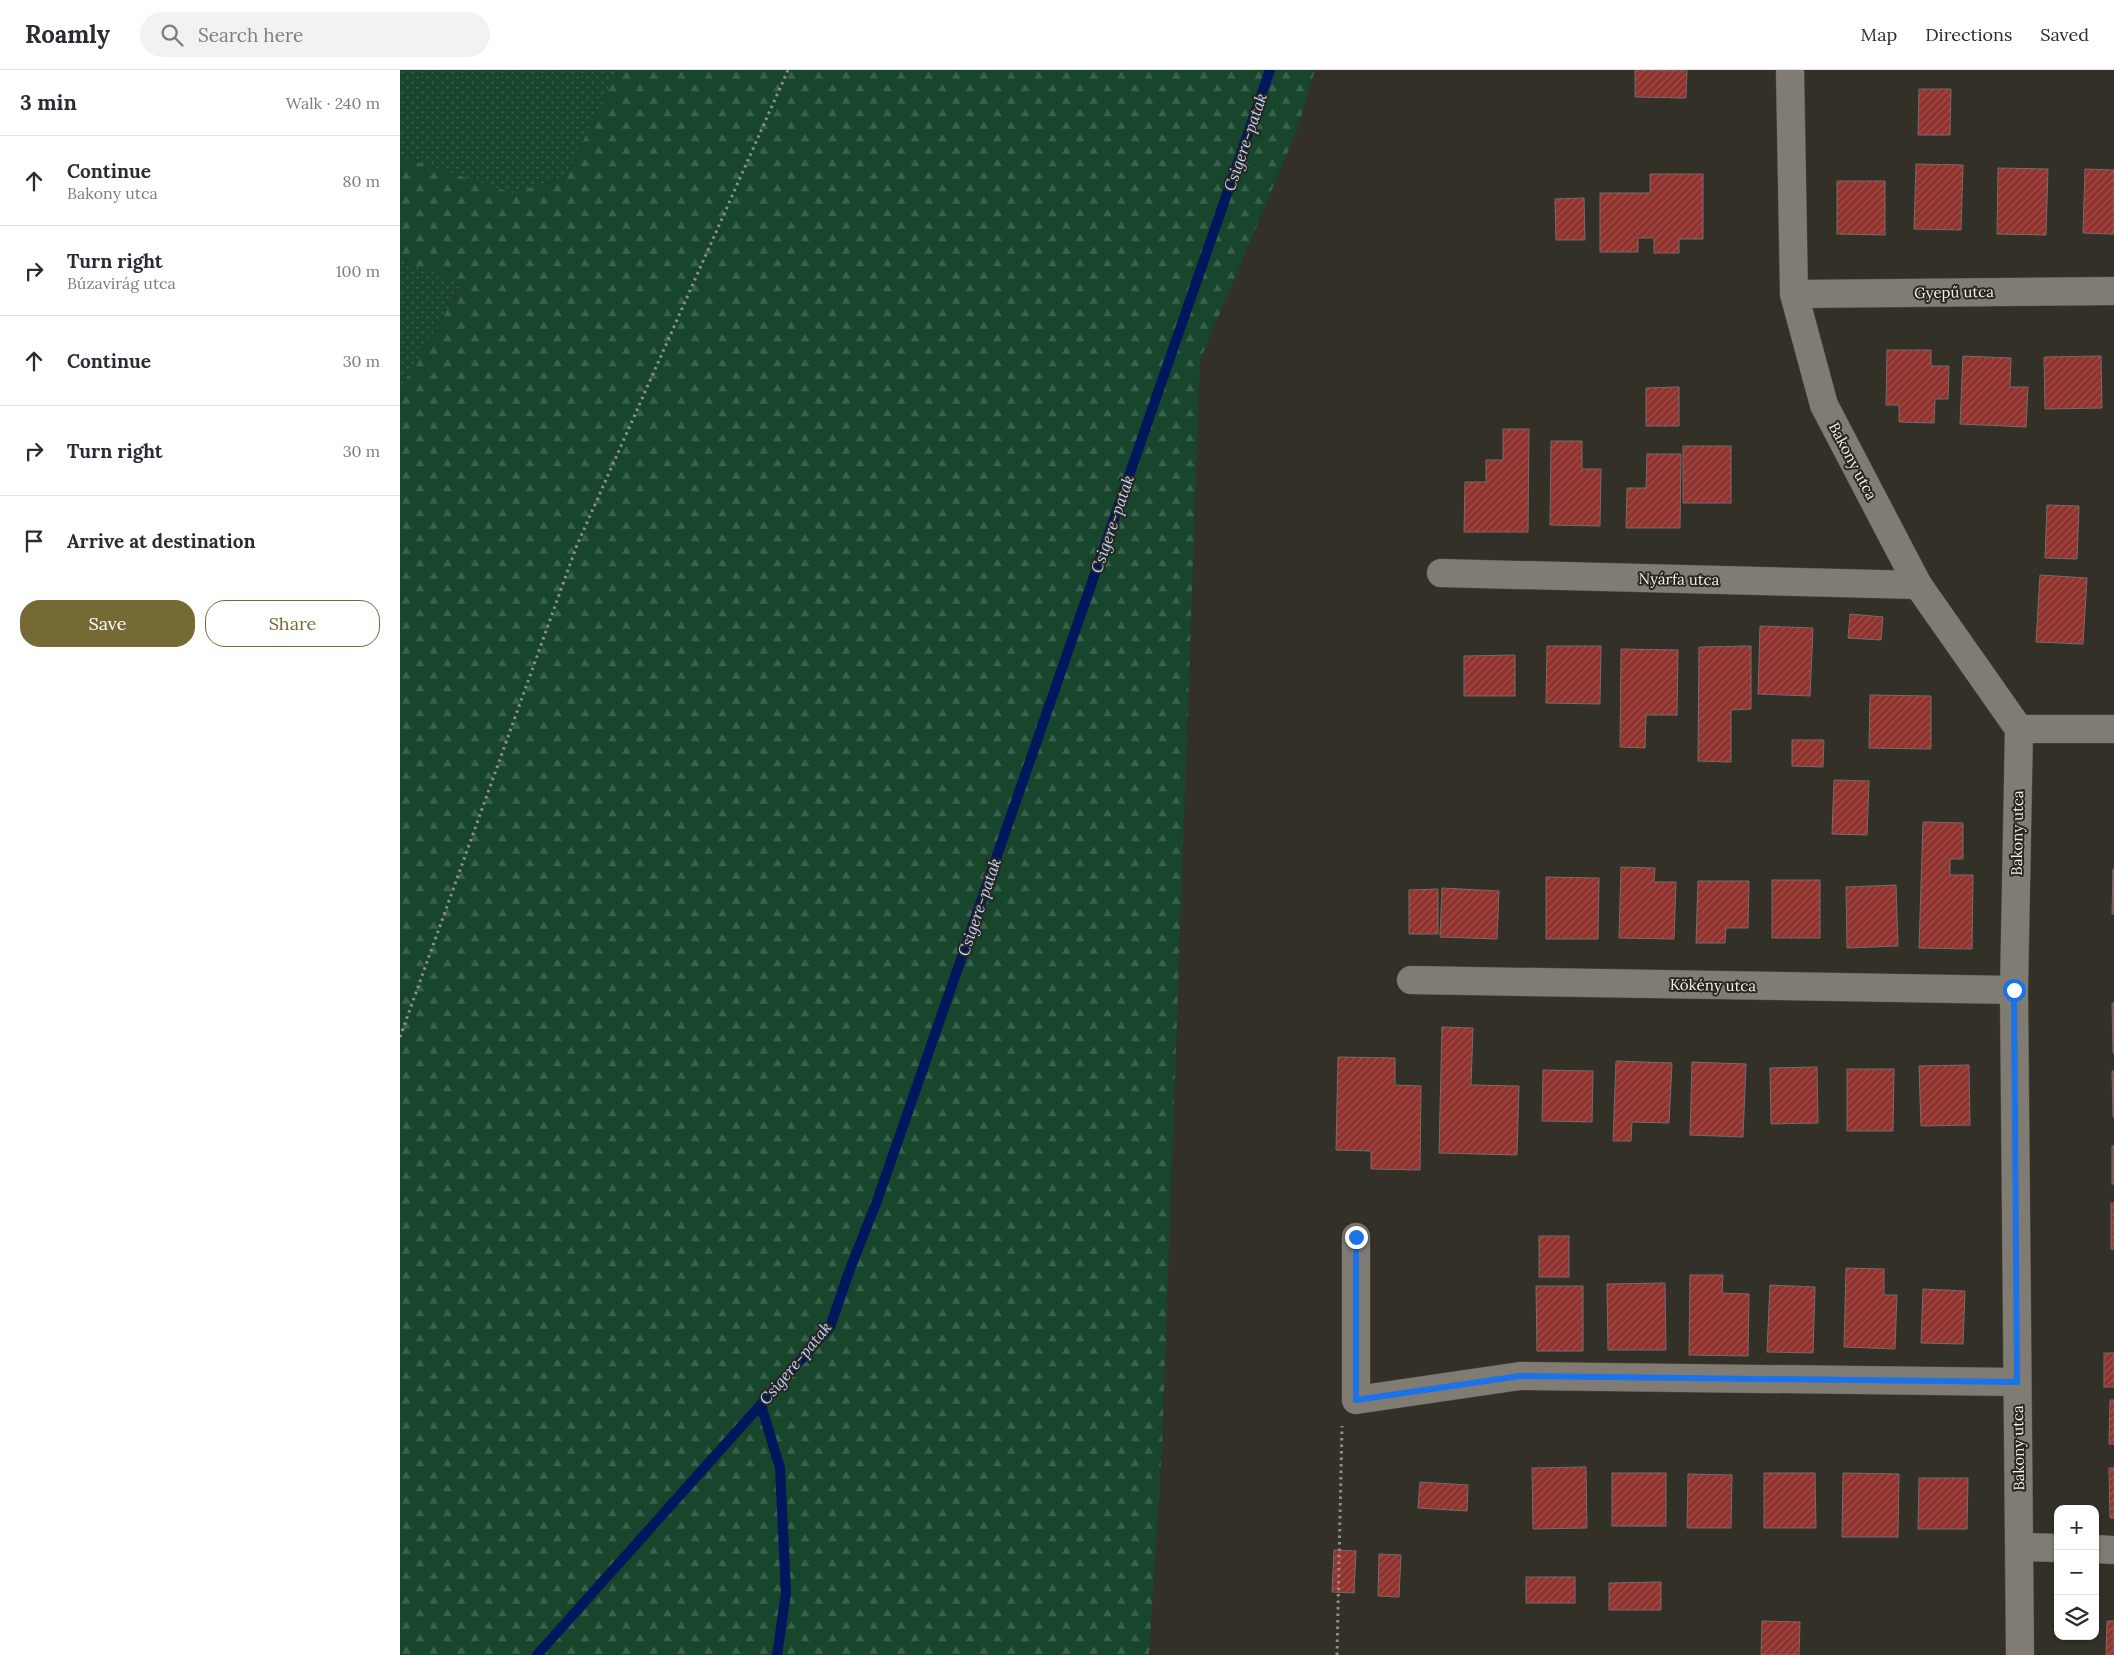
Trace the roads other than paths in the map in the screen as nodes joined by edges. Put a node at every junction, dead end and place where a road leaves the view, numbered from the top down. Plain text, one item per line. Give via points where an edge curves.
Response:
1 (1790, 70) edge
2 (2114, 291) edge
3 (1794, 294) junction
4 (1441, 574) dead end
5 (1918, 585) junction
6 (2019, 729) junction
7 (2114, 729) edge
8 (1411, 980) dead end
9 (2014, 990) junction
10 (1356, 1237) dead end
11 (2017, 1382) junction
12 (2020, 1547) junction
13 (2054, 1548) edge
14 (2099, 1550) edge
15 (2114, 1550) edge
16 (2020, 1655) edge

1 - 3 street, Bakony utca
2 - 3 street, Gyepű utca
3 - 5 street, Bakony utca via 1824,405
4 - 5 street, Nyárfa utca
5 - 6 street, Bakony utca
6 - 7 street
6 - 9 street, Bakony utca
8 - 9 street, Kökény utca
9 - 11 street, Bakony utca
10 - 11 street via 1356,1400 1520,1376
11 - 12 street, Bakony utca
12 - 13 street
12 - 16 street, Bakony utca
14 - 15 street

